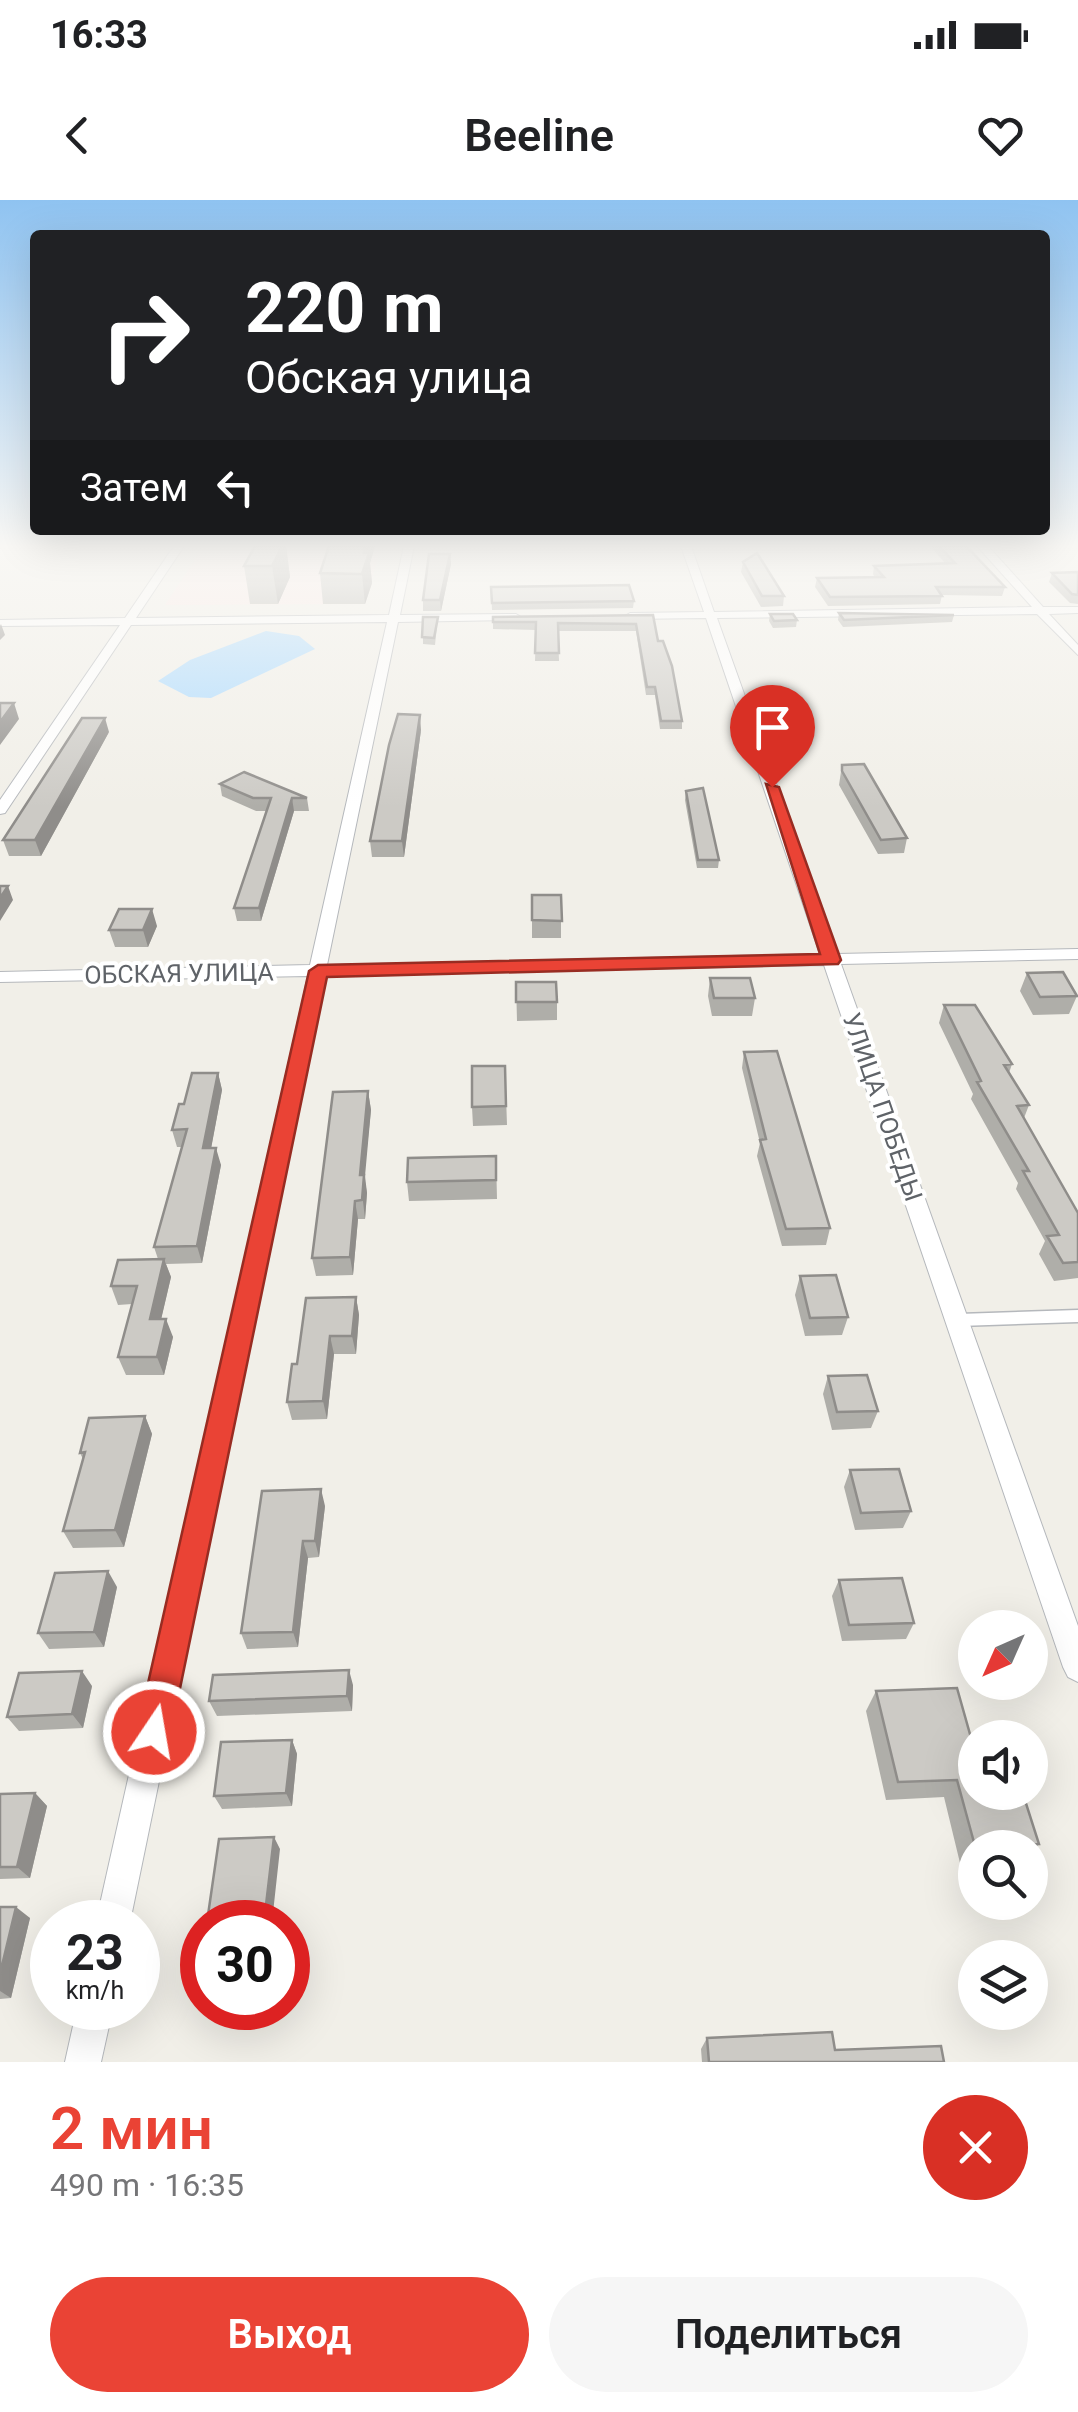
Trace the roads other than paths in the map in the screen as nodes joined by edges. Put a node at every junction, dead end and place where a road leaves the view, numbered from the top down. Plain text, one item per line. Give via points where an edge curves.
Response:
1 (120, 633) edge
2 (393, 633) edge
3 (718, 633) edge
4 (1060, 633) edge
5 (1078, 652) edge
6 (0, 810) edge
7 (1078, 954) edge
8 (832, 960) junction
9 (318, 971) junction
10 (0, 976) edge
11 (1078, 1316) edge
12 (957, 1320) junction
13 (1078, 1667) edge
14 (118, 1900) edge
15 (90, 2030) edge
16 (83, 2062) edge

1 - 6 street
2 - 9 street
3 - 8 street, УЛИЦА ПОБЕДЫ
4 - 5 street
7 - 8 street, ОБСКАЯ УЛИЦА
8 - 9 street, ОБСКАЯ УЛИЦА
8 - 12 street, УЛИЦА ПОБЕДЫ
9 - 10 street, ОБСКАЯ УЛИЦА
9 - 14 street
11 - 12 lane
12 - 13 street, УЛИЦА ПОБЕДЫ
15 - 16 street

